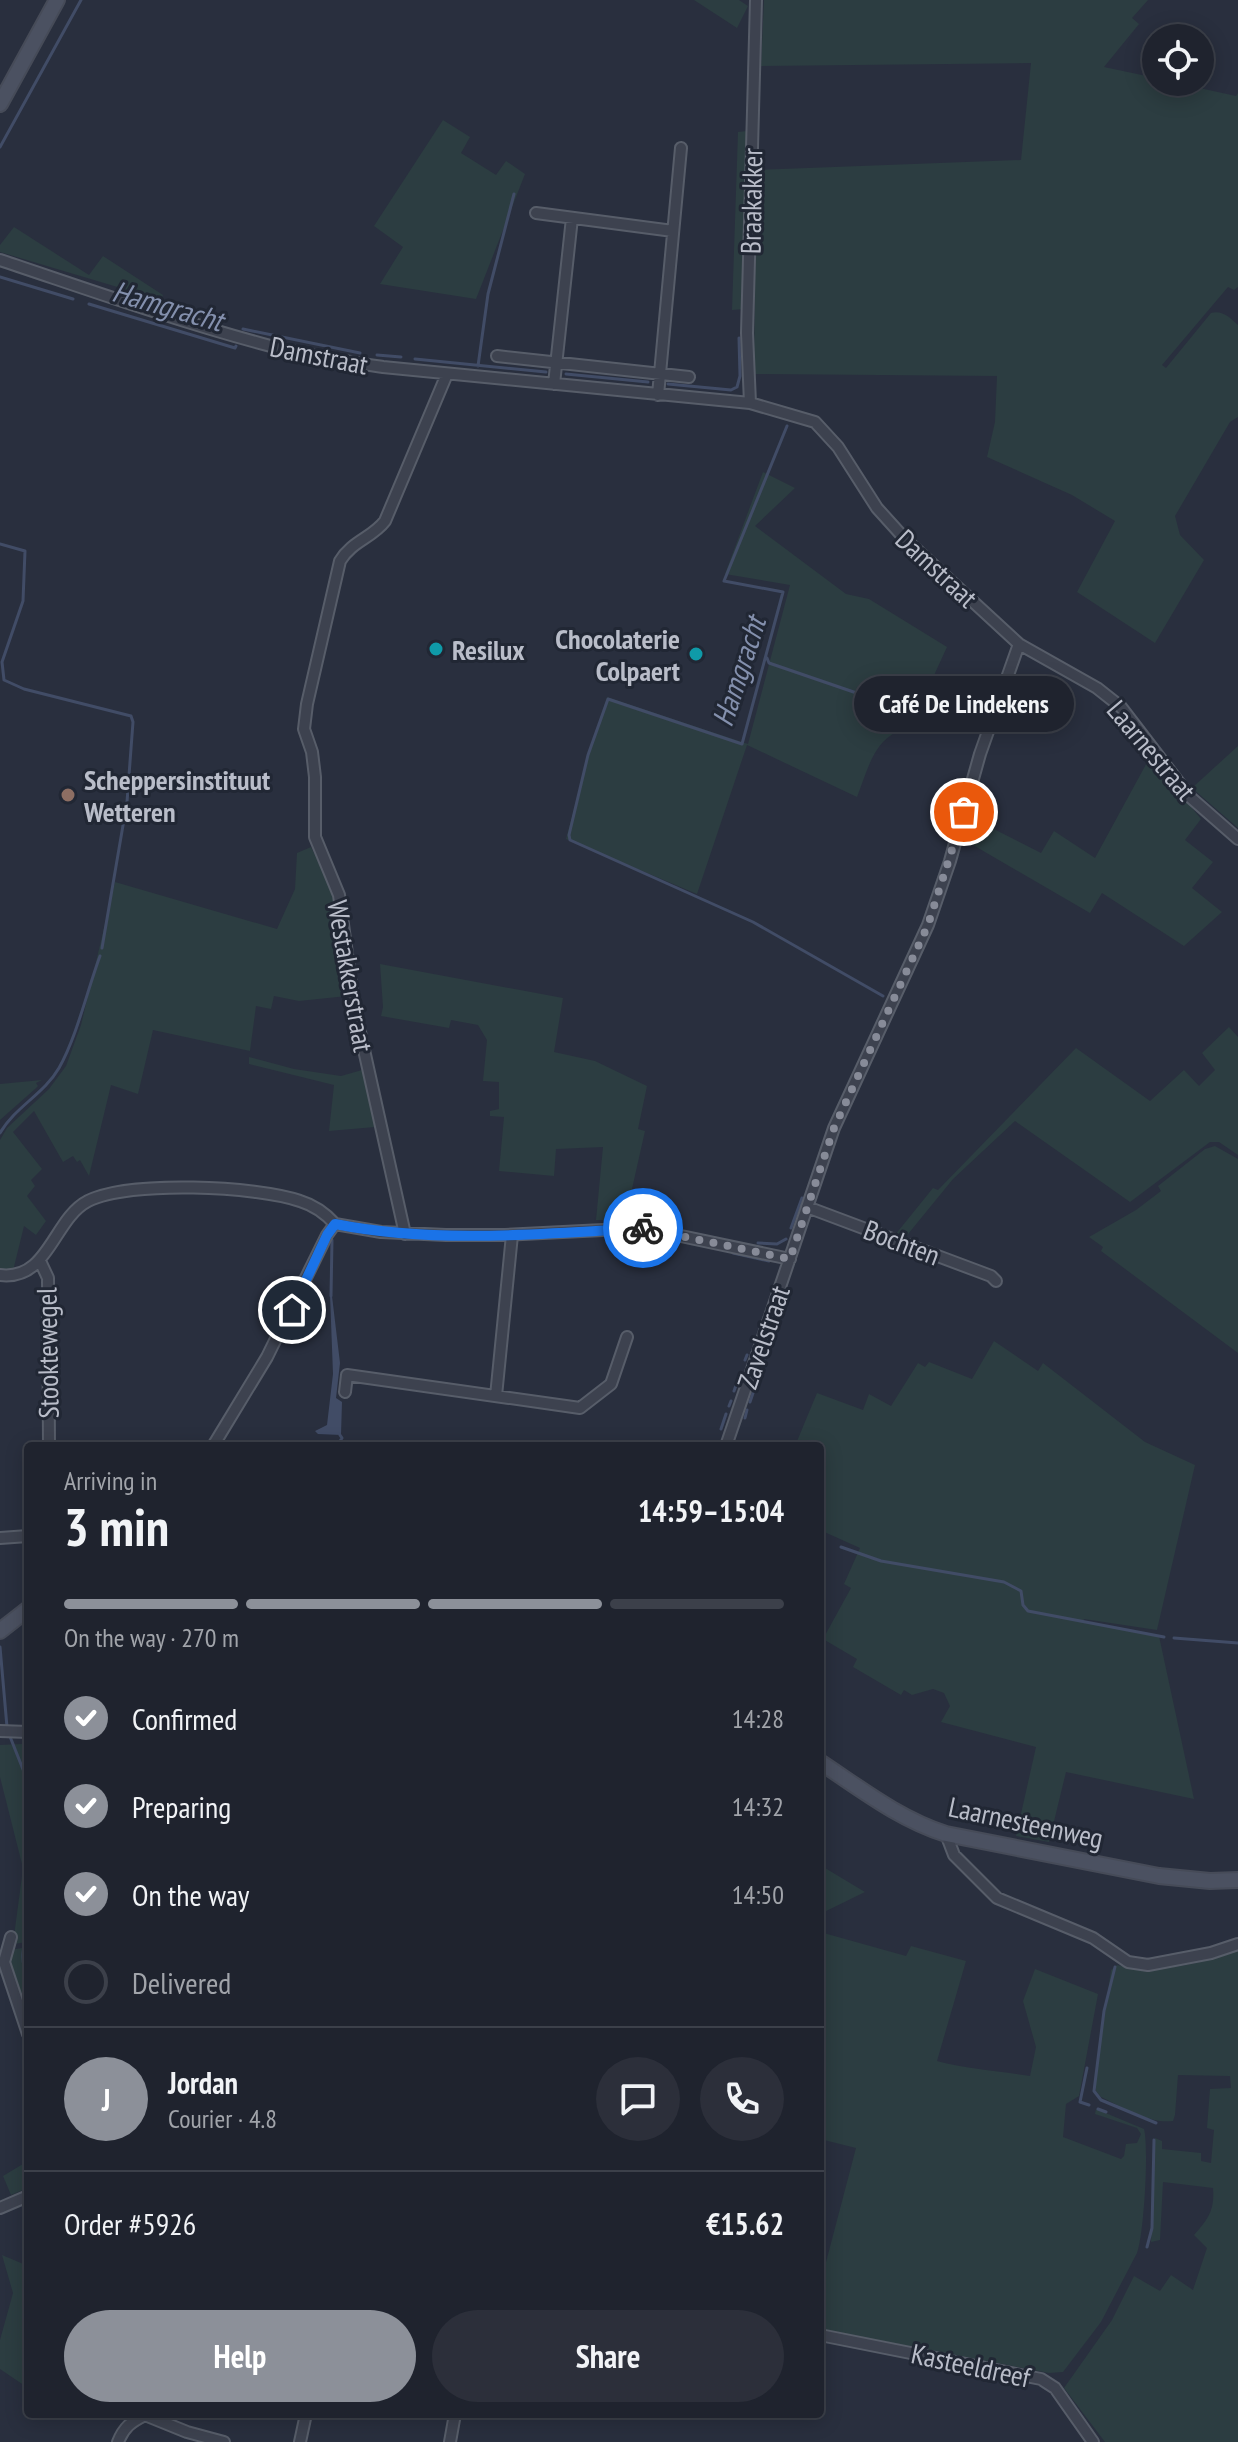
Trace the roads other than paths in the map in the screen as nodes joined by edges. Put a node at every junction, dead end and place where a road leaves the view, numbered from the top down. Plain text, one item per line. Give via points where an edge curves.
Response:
1 (57, 0) edge
2 (756, 0) edge
3 (0, 104) edge
4 (681, 148) dead end
5 (536, 213) dead end
6 (572, 218) junction
7 (673, 231) junction
8 (0, 260) edge
9 (497, 356) dead end
10 (556, 363) junction
11 (660, 373) junction
12 (447, 374) junction
13 (689, 377) dead end
14 (554, 384) junction
15 (658, 395) junction
16 (750, 403) junction
17 (1019, 644) junction
18 (1238, 839) edge
19 (807, 1207) junction
20 (335, 1224) junction
21 (405, 1234) junction
22 (512, 1235) junction
23 (790, 1259) junction
24 (40, 1261) junction
25 (0, 1275) edge
26 (996, 1281) dead end
27 (627, 1337) dead end
28 (345, 1392) dead end
29 (496, 1396) junction
30 (49, 1442) edge
31 (215, 1442) edge
32 (727, 1442) edge
33 (24, 1536) edge
34 (0, 1538) edge
35 (24, 1612) edge
36 (0, 1631) edge
37 (1, 1731) edge
38 (24, 1732) edge
39 (824, 1765) edge
40 (946, 1834) junction
41 (1238, 1880) edge
42 (11, 1937) dead end
43 (1238, 1944) edge
44 (3, 1974) edge
45 (24, 2024) edge
46 (24, 2198) edge
47 (0, 2208) edge
48 (824, 2336) edge
49 (139, 2418) edge
50 (153, 2418) edge
51 (305, 2418) edge
52 (454, 2418) edge
53 (118, 2442) edge
54 (224, 2442) edge
55 (300, 2442) edge
56 (450, 2442) edge
57 (1093, 2442) edge

1 - 3 street
2 - 16 street, Braakakker via 747,333
4 - 7 street
5 - 6 street
6 - 7 street
6 - 10 street
7 - 11 street
8 - 12 street, Damstraat via 265,345
9 - 10 street
10 - 11 street
10 - 14 street
11 - 13 street
11 - 15 street
12 - 14 street, Damstraat
12 - 21 street, Westakkerstraat via 385,521 347,549 340,561 304,729 315,777 315,837 339,895 354,1005
14 - 15 street, Damstraat
15 - 16 street, Damstraat
16 - 17 street, Damstraat via 815,422 890,523
17 - 18 street, Laarnestraat via 1121,707 1190,797
17 - 19 street, Zavelstraat via 928,925 834,1128
19 - 23 street, Zavelstraat
19 - 26 street, Bochten
20 - 21 street
20 - 24 street via 287,1197 198,1186 152,1189 86,1202
20 - 31 street via 267,1357
21 - 22 street
22 - 23 street via 643,1228
22 - 29 street
23 - 32 street, Zavelstraat
24 - 25 street via 27,1271
24 - 30 street, Stooktewegel via 48,1278
27 - 29 street via 611,1384 580,1408
28 - 29 street via 347,1375
33 - 34 street
35 - 36 street
37 - 38 street
39 - 40 street, Laarnesteenweg via 889,1808
40 - 41 street, Laarnesteenweg via 1159,1876
40 - 43 street via 954,1855 997,1898 1093,1938 1128,1962 1148,1965
42 - 44 street
44 - 45 street
46 - 47 street
48 - 57 street, Kasteeldreef via 1041,2379 1055,2388
49 - 53 street via 123,2430
50 - 54 street
51 - 55 street
52 - 56 street

